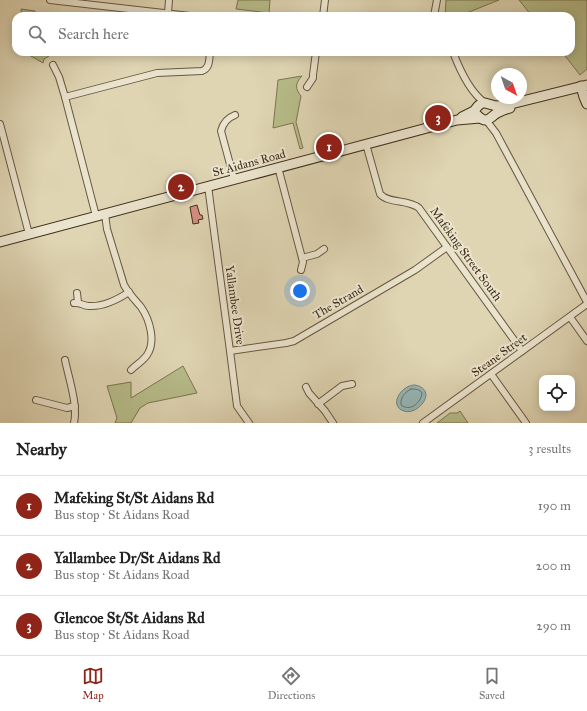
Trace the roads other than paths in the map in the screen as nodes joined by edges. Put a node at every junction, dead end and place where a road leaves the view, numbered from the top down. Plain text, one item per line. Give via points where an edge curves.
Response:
1 (50, 0) edge
2 (169, 0) edge
3 (325, 0) edge
4 (91, 2) edge
5 (437, 2) edge
6 (161, 12) edge
7 (168, 12) edge
8 (324, 12) edge
9 (435, 12) edge
10 (210, 56) edge
11 (315, 56) edge
12 (451, 56) edge
13 (454, 56) edge
14 (456, 61) junction
15 (53, 65) dead end
16 (307, 87) dead end
17 (585, 88) edge
18 (474, 92) junction
19 (65, 97) junction
20 (488, 104) junction
21 (587, 104) edge
22 (476, 108) junction
23 (235, 115) dead end
24 (488, 117) junction
25 (457, 120) junction
26 (0, 124) edge
27 (366, 144) junction
28 (278, 167) junction
29 (234, 179) junction
30 (208, 186) junction
31 (101, 215) junction
32 (29, 234) junction
33 (0, 242) edge
34 (447, 247) junction
35 (324, 249) dead end
36 (302, 258) junction
37 (301, 270) dead end
38 (128, 292) junction
39 (78, 293) dead end
40 (587, 303) edge
41 (570, 317) junction
42 (587, 341) edge
43 (230, 350) junction
44 (522, 351) junction
45 (66, 360) dead end
46 (131, 370) dead end
47 (491, 374) junction
48 (352, 384) dead end
49 (306, 387) dead end
50 (36, 400) dead end
51 (318, 404) junction
52 (75, 406) junction
53 (74, 423) edge
54 (249, 423) edge
55 (333, 423) edge
56 (423, 423) edge
57 (526, 423) edge

1 - 4 street
2 - 7 street
3 - 8 street
4 - 6 street
5 - 9 street
10 - 19 street via 208,71 157,73
11 - 16 street via 313,75
12 - 14 street
13 - 14 street
14 - 18 street
15 - 19 street
17 - 20 street via 501,106
17 - 21 street
17 - 24 street, St Aidans Road via 502,110
18 - 20 street
18 - 22 street
19 - 31 street
20 - 22 street via 480,104
20 - 24 street via 494,108 495,113
22 - 24 street via 477,114
22 - 25 street, St Aidans Road
23 - 29 street via 224,122 221,131
24 - 25 street, St Aidans Road
24 - 40 street
25 - 27 street, St Aidans Road
26 - 32 street
27 - 28 street, St Aidans Road
27 - 34 street, Mafeking Street South via 381,196 417,206
28 - 29 street, St Aidans Road
28 - 36 street
29 - 30 street, St Aidans Road
30 - 31 street, St Aidans Road
30 - 43 street, Yallambee Drive
31 - 32 street, St Aidans Road
31 - 38 street
32 - 33 street, St Aidans Road
34 - 43 street, The Strand via 415,270 294,341
34 - 44 street, Mafeking Street South
35 - 36 street
36 - 37 street
38 - 39 street via 104,304 89,306 76,303
38 - 46 street via 144,312 151,336 151,346 147,355
40 - 41 street, Steane Street
41 - 42 street
41 - 44 street, Steane Street
43 - 54 street, Yallambee Drive via 237,406
44 - 47 street, Steane Street
45 - 52 street
47 - 56 street, Steane Street
47 - 57 street
48 - 51 street via 342,386
49 - 51 street
50 - 52 street via 66,408
51 - 55 street
52 - 53 street

